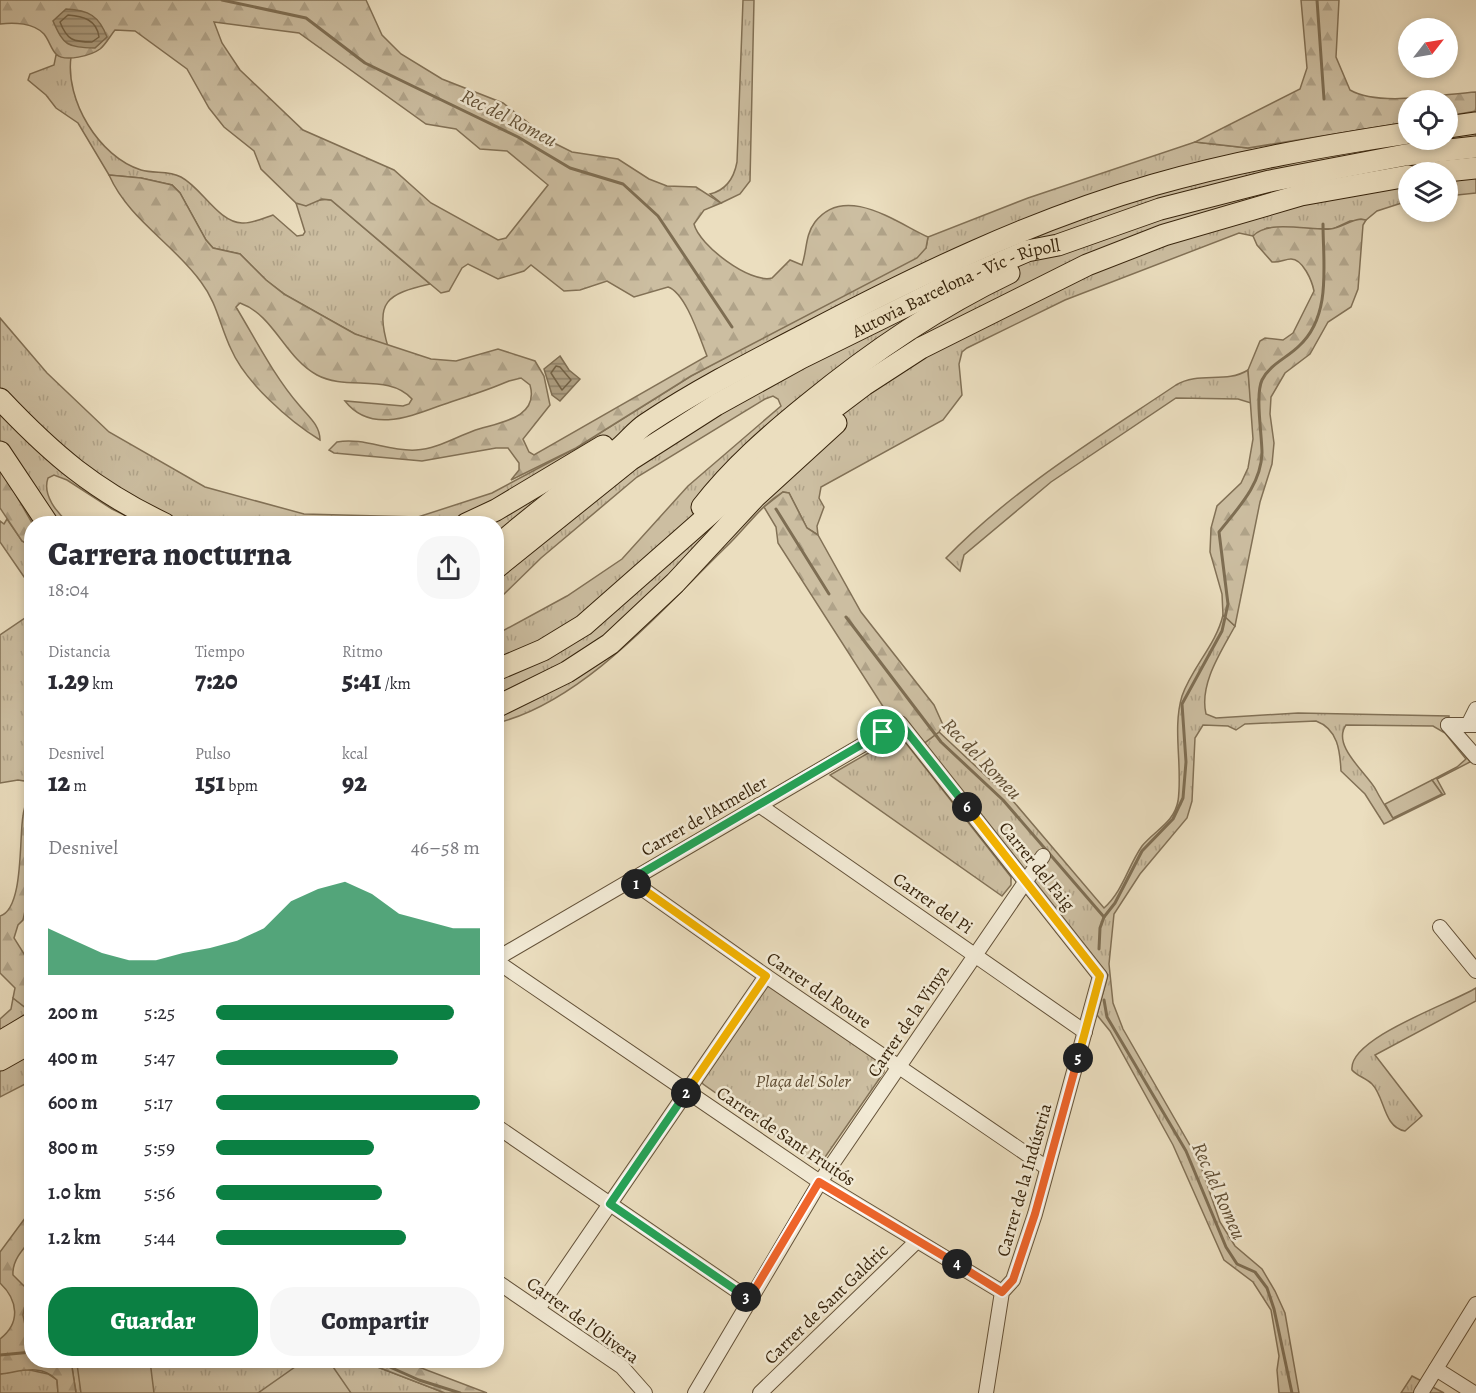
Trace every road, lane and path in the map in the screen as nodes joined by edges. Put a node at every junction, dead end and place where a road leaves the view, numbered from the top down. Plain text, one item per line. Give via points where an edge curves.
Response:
1 (1476, 123) edge
2 (1458, 126) edge
3 (1398, 135) edge
4 (1476, 147) edge
5 (1476, 168) edge
6 (1458, 170) edge
7 (1398, 178) edge
8 (1058, 244) junction
9 (972, 322) junction
10 (0, 399) edge
11 (643, 426) junction
12 (0, 452) edge
13 (43, 516) edge
14 (149, 516) edge
15 (481, 516) edge
16 (504, 540) edge
17 (674, 543) junction
18 (504, 562) edge
19 (504, 667) edge
20 (504, 703) edge
21 (1476, 709) edge
22 (900, 723) joint
23 (1472, 725) edge
24 (1476, 757) edge
25 (759, 805) junction
26 (1043, 856) dead end
27 (630, 880) junction
28 (1025, 880) junction
29 (1440, 927) dead end
30 (504, 955) edge
31 (975, 955) junction
32 (504, 966) edge
33 (1476, 972) edge
34 (766, 976) junction
35 (1100, 976) joint
36 (24, 1028) edge
37 (1085, 1032) junction
38 (0, 1042) edge
39 (24, 1046) edge
40 (0, 1060) edge
41 (898, 1066) junction
42 (687, 1092) junction
43 (504, 1131) edge
44 (1047, 1168) junction
45 (819, 1182) junction
46 (610, 1204) junction
47 (918, 1241) junction
48 (504, 1286) edge
49 (1002, 1292) junction
50 (749, 1299) junction
51 (1476, 1304) edge
52 (538, 1309) junction
53 (1436, 1369) junction
54 (645, 1393) edge
55 (695, 1393) edge
56 (760, 1393) edge
57 (986, 1393) edge
58 (1421, 1393) edge
59 (1474, 1393) edge

1 - 2 highway
3 - 11 highway, Autovia Barcelona - Vic - Ripoll via 1220,167 1068,213 984,246 862,304
4 - 8 highway, Autovia Barcelona - Vic - Ripoll via 1405,155 1270,181 1160,210
5 - 6 highway
7 - 9 highway via 1301,195 1164,235 1087,265
8 - 17 highway via 1031,263 928,317 854,367 745,460 709,497
8 - 18 highway, Autovia Barcelona - Vic - Ripoll via 1027,250 957,281 716,405 630,460
9 - 17 highway via 921,348 864,385 781,450
9 - 20 highway via 819,437 610,644 567,672
10 - 14 highway via 64,463 117,500
11 - 15 highway
11 - 16 highway, Autovia Barcelona - Vic - Ripoll
12 - 13 highway
17 - 19 highway via 584,625 543,650
21 - 23 street
22 - 25 street, Carrer de l'Atmeller
22 - 28 street, Carrer del Faig
23 - 24 street via 1449,725
25 - 27 street, Carrer de l'Atmeller
25 - 31 street, Carrer del Pi
26 - 28 street, Carrer de la Vinya
27 - 30 street, Carrer de l'Atmeller
27 - 34 street, Carrer del Roure
28 - 31 street, Carrer de la Vinya
28 - 35 street, Carrer del Faig
29 - 33 street
31 - 37 street, Carrer del Pi
31 - 41 street, Carrer de la Vinya
32 - 42 street, Carrer de Sant Fruitós
34 - 41 street, Carrer del Roure
34 - 42 street
35 - 37 street, Carrer de la Indústria
36 - 38 highway
37 - 44 street, Carrer de la Indústria
39 - 40 highway
41 - 44 street, Carrer del Roure
41 - 45 street, Carrer de la Vinya
42 - 45 street, Carrer de Sant Fruitós
42 - 46 street
43 - 46 street
44 - 49 street, Carrer de la Indústria via 1013,1280
45 - 47 street, Carrer de Sant Fruitós
45 - 50 street, Carrer de la Vinya
46 - 50 street
46 - 52 street
47 - 49 street, Carrer de Sant Fruitós
47 - 56 street, Carrer de Sant Galdric
48 - 52 street, Carrer de l'Olivera
49 - 57 street, Carrer de la Indústria
50 - 55 street, Carrer de la Vinya
51 - 53 street
52 - 54 street, Carrer de l'Olivera via 622,1367
53 - 58 street
53 - 59 street

